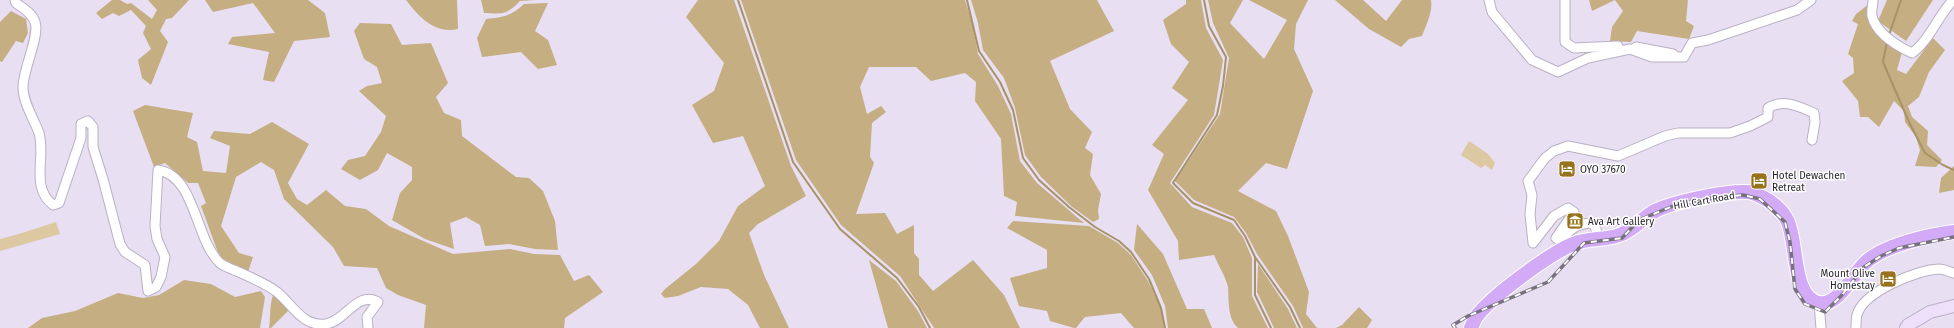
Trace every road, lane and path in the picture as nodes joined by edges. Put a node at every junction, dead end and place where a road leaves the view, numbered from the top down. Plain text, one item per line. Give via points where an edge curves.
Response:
1 (15, 0) edge
2 (1489, 0) edge
3 (1565, 0) edge
4 (1811, 0) edge
5 (1873, 0) edge
6 (1953, 0) edge
7 (1684, 57) junction
8 (1812, 140) dead end
9 (1954, 232) edge
10 (1600, 238) junction
11 (1954, 273) edge
12 (1819, 303) junction
13 (1954, 306) edge
14 (368, 328) edge
15 (1471, 328) edge
16 (1820, 328) edge
17 (1856, 328) edge
18 (1906, 328) edge

1 - 14 street via 30,13 35,22 23,89 39,134 39,184 47,200 53,205 59,203 81,138 81,124 88,121 93,126 93,147 120,244 124,252 145,265 148,291 156,288 161,277 164,257 155,226 158,170 165,171 181,184 204,239 220,264 276,291 310,323 335,322 361,301 378,302 367,317
2 - 7 street via 1492,12 1532,60 1558,72 1588,58 1630,49 1652,57
3 - 7 street via 1565,42 1574,48 1628,45
4 - 7 street via 1797,10 1692,43
5 - 6 street via 1872,15 1877,29 1912,53 1922,46
8 - 10 street via 1814,113 1791,103 1775,104 1768,108 1768,117 1730,133 1678,133 1664,136 1618,156 1568,146 1554,150 1528,181 1532,195 1530,214 1533,243 1554,216 1568,208 1574,212 1556,238 1560,241 1571,228 1581,223 1593,223
9 - 12 highway via 1901,244 1875,254 1840,294 1829,302
10 - 12 highway, Hill Cart Road via 1623,234 1665,207 1703,198 1747,192 1760,196 1777,208 1787,220 1794,245 1799,281 1809,298
10 - 15 highway, Hill Cart Road via 1574,243 1549,257 1488,303 1475,318
11 - 17 street via 1940,269 1897,280 1865,303 1857,314
12 - 16 street
13 - 18 main road via 1930,312

